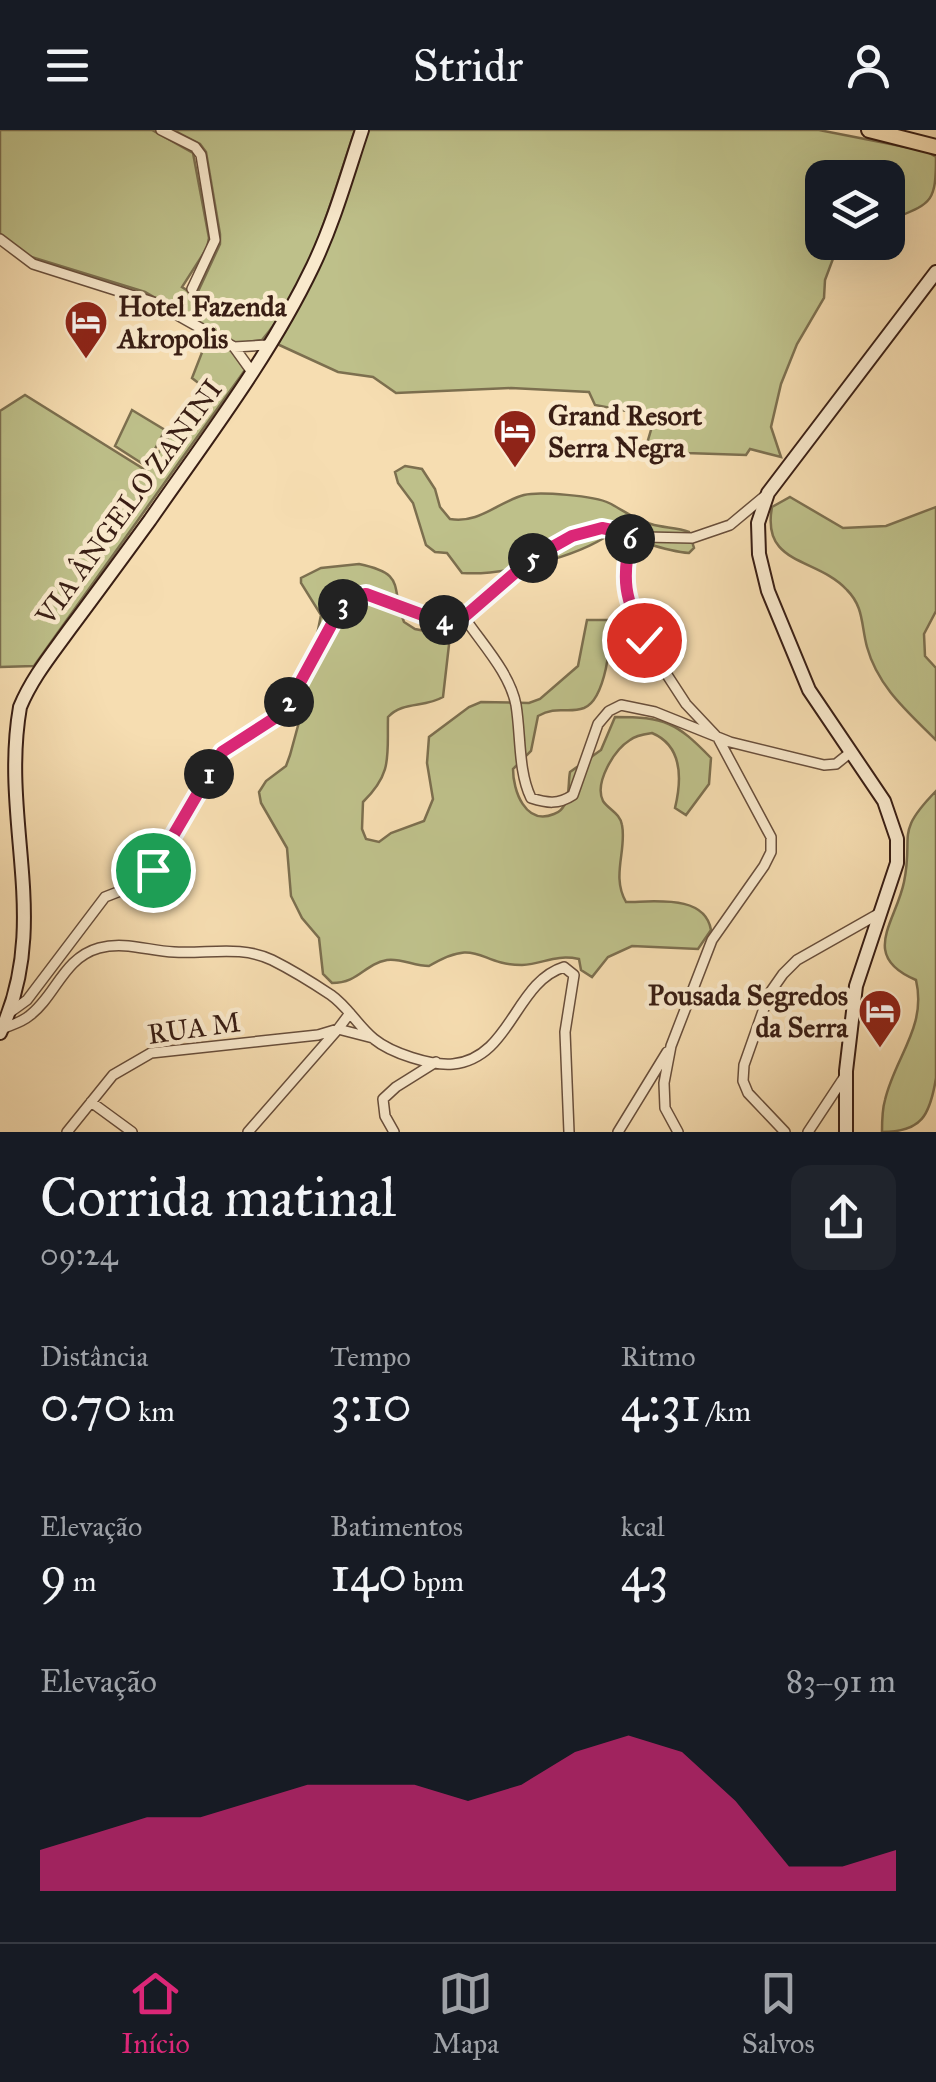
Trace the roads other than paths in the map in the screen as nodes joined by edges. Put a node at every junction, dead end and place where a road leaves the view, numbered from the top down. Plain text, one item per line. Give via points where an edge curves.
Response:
1 (161, 130) edge
2 (362, 130) edge
3 (869, 130) edge
4 (909, 134) edge
5 (936, 148) edge
6 (0, 240) edge
7 (936, 272) edge
8 (192, 289) dead end
9 (268, 345) junction
10 (234, 347) junction
11 (252, 372) junction
12 (768, 494) junction
13 (631, 534) junction
14 (464, 617) junction
15 (718, 738) junction
16 (850, 752) junction
17 (880, 913) junction
18 (9, 1013) junction
19 (350, 1013) junction
20 (338, 1029) junction
21 (1, 1031) edge
22 (373, 1038) junction
23 (671, 1046) junction
24 (436, 1062) junction
25 (846, 1076) junction
26 (91, 1102) junction
27 (67, 1132) edge
28 (132, 1132) edge
29 (248, 1132) edge
30 (394, 1132) edge
31 (568, 1132) edge
32 (618, 1132) edge
33 (678, 1132) edge
34 (785, 1132) edge
35 (808, 1132) edge
36 (846, 1132) edge

1 - 8 street via 201,154 215,240
2 - 9 street, VIA ÂNGELO ZANINI via 316,261
3 - 4 main road
4 - 5 main road
6 - 10 street via 22,258 134,294
7 - 12 street
9 - 10 street
9 - 11 street, VIA ÂNGELO ZANINI
10 - 11 street
11 - 18 street, VIA ÂNGELO ZANINI via 37,673 18,712 2,797 19,930
12 - 13 street via 730,525 692,538
12 - 16 street via 758,523 768,591 809,690
13 - 14 street via 602,528 572,536 531,559
13 - 15 street via 623,574 644,640 686,704
14 - 15 street via 515,701 531,798 550,804 573,795 598,724 622,705
14 - 18 street via 439,621 366,594 346,598 284,712 222,752 153,870 105,898 27,1000
15 - 16 street via 824,766
15 - 23 street via 770,837 770,852 712,940
16 - 17 street via 884,802 897,839 897,863
17 - 25 street via 856,986
17 - 34 street via 797,960 769,994 742,1082
18 - 21 street, VIA ÂNGELO ZANINI
19 - 20 street
19 - 21 street via 332,996 248,951 173,952 124,944 96,948 73,962 31,1015
19 - 22 street
20 - 22 street
20 - 26 street, RUA M via 152,1053 113,1075
20 - 29 street
22 - 24 street
23 - 32 street
23 - 33 street via 664,1108
24 - 30 street via 383,1100
24 - 31 street via 455,1064 484,1051 532,991 564,967 574,975 565,1032
25 - 35 street
25 - 36 street
26 - 27 street, RUA M
26 - 28 street

